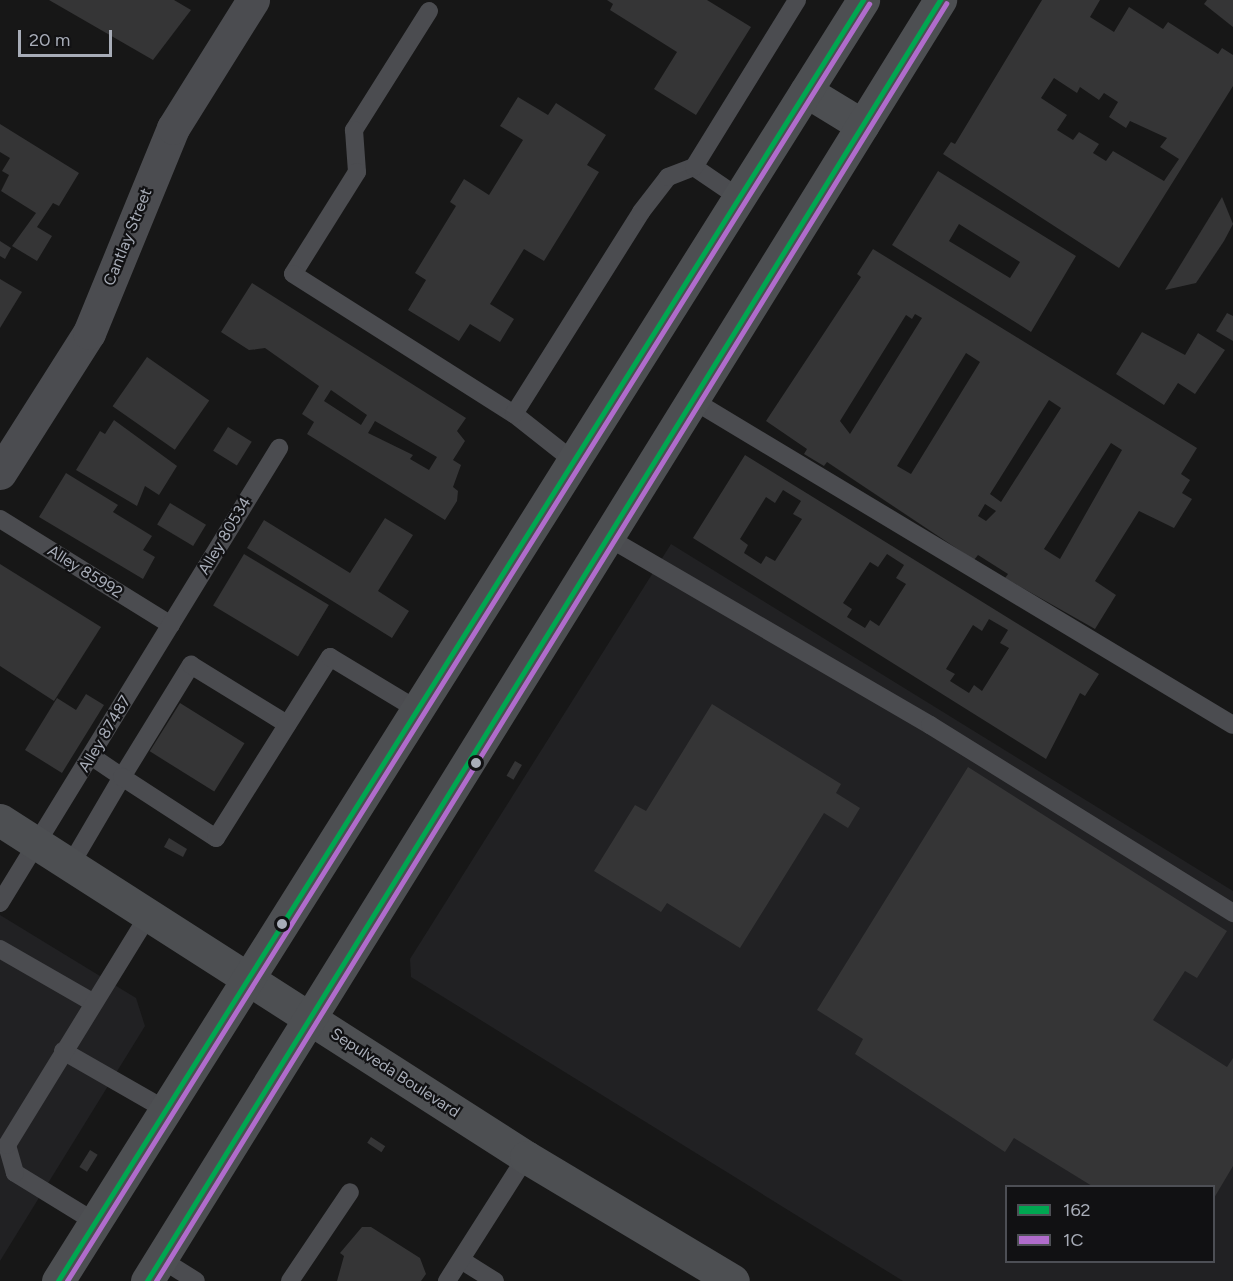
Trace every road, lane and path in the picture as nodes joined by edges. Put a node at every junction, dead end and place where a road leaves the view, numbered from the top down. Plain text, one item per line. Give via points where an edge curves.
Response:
1 (253, 0) edge
2 (798, 0) edge
3 (863, 0) edge
4 (940, 0) edge
5 (429, 11) dead end
6 (806, 91) junction
7 (862, 125) junction
8 (694, 167) junction
9 (738, 197) junction
10 (691, 399) junction
11 (514, 414) junction
12 (279, 447) dead end
13 (571, 459) junction
14 (0, 473) edge
15 (0, 519) edge
16 (607, 537) junction
17 (171, 625) junction
18 (418, 710) junction
19 (287, 724) junction
20 (1233, 725) edge
21 (91, 756) junction
22 (122, 777) junction
23 (0, 820) edge
24 (39, 843) junction
25 (72, 864) junction
26 (0, 903) edge
27 (1233, 913) edge
28 (149, 914) junction
29 (0, 949) edge
30 (248, 979) junction
31 (93, 1003) junction
32 (312, 1020) junction
33 (63, 1051) junction
34 (166, 1110) junction
35 (526, 1157) junction
36 (350, 1192) dead end
37 (95, 1222) junction
38 (154, 1270) edge
39 (451, 1274) edge
40 (58, 1281) edge
41 (196, 1281) edge
42 (290, 1281) edge
43 (495, 1281) edge
44 (733, 1281) edge

1 - 14 street, Cantlay Street via 173,128 89,333
2 - 8 lane
3 - 6 main road
4 - 7 main road
5 - 11 lane via 354,129 357,172 293,274
6 - 7 main road
6 - 9 main road
7 - 10 main road
8 - 9 lane
8 - 11 lane via 668,177 641,212
9 - 13 main road
10 - 16 main road
10 - 20 lane
11 - 13 lane
12 - 17 lane, Alley 80534
13 - 18 main road
15 - 17 lane, Alley 85992
16 - 27 lane via 930,725
16 - 32 main road
17 - 21 lane, Alley 87487
18 - 19 lane via 330,657
18 - 30 main road
19 - 22 lane via 191,665
19 - 22 lane via 216,837
21 - 22 lane
21 - 24 lane, Alley 87487
22 - 25 lane
23 - 24 main road, Sepulveda Boulevard
24 - 25 main road, Sepulveda Boulevard
24 - 26 lane, Alley 87487
25 - 28 main road, Sepulveda Boulevard
28 - 30 main road, Sepulveda Boulevard
28 - 31 lane
29 - 31 lane
30 - 32 main road, Sepulveda Boulevard
30 - 34 main road
31 - 33 lane
32 - 35 main road, Sepulveda Boulevard
32 - 38 main road
33 - 34 lane
33 - 37 lane via 10,1135 6,1156 15,1173
34 - 37 main road
35 - 39 lane
35 - 44 main road, Sepulveda Boulevard
36 - 42 lane
37 - 40 main road
38 - 41 lane
39 - 43 lane

